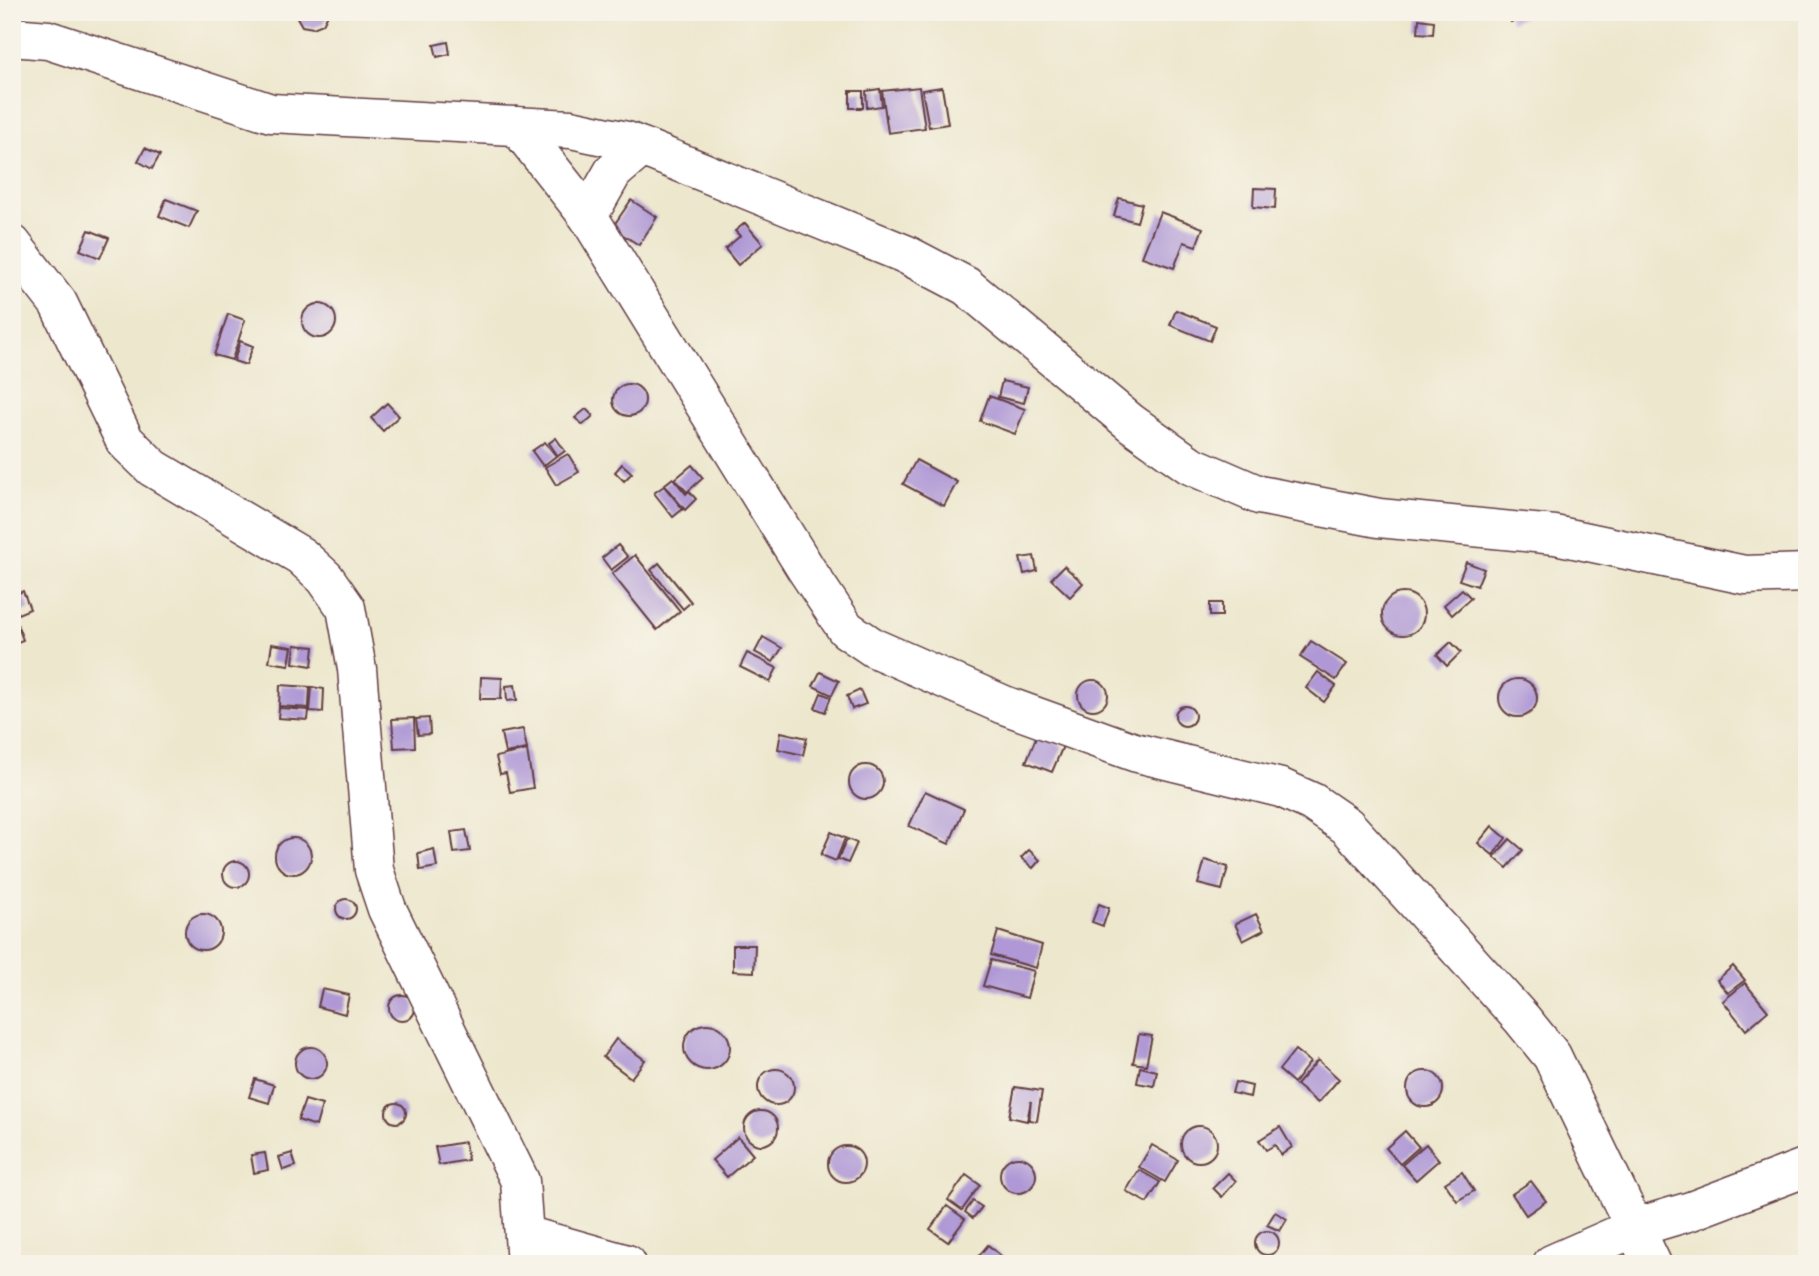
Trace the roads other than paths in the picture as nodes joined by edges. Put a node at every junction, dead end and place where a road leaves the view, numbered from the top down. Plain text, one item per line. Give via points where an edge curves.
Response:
1 (12, 37) edge
2 (517, 126) junction
3 (642, 147) junction
4 (588, 216) junction
5 (12, 244) edge
6 (1807, 573) edge
7 (1807, 1167) edge
8 (1634, 1228) junction
9 (526, 1249) edge
10 (627, 1264) edge
11 (1552, 1264) edge
12 (1652, 1264) edge

1 - 2 street via 48,40 271,113
2 - 3 street via 571,129
2 - 4 street
3 - 4 street via 613,172
3 - 6 street via 905,254 966,286 1141,430 1191,465 1259,495 1379,518 1555,535 1745,575
4 - 8 street via 846,629 874,648 1004,705 1134,752 1281,788 1347,826 1552,1056
5 - 9 street via 58,303 125,441 153,468 301,556 325,578 346,608 358,669 374,870 387,909 520,1181
7 - 8 street
8 - 11 street
8 - 12 street
9 - 10 street

